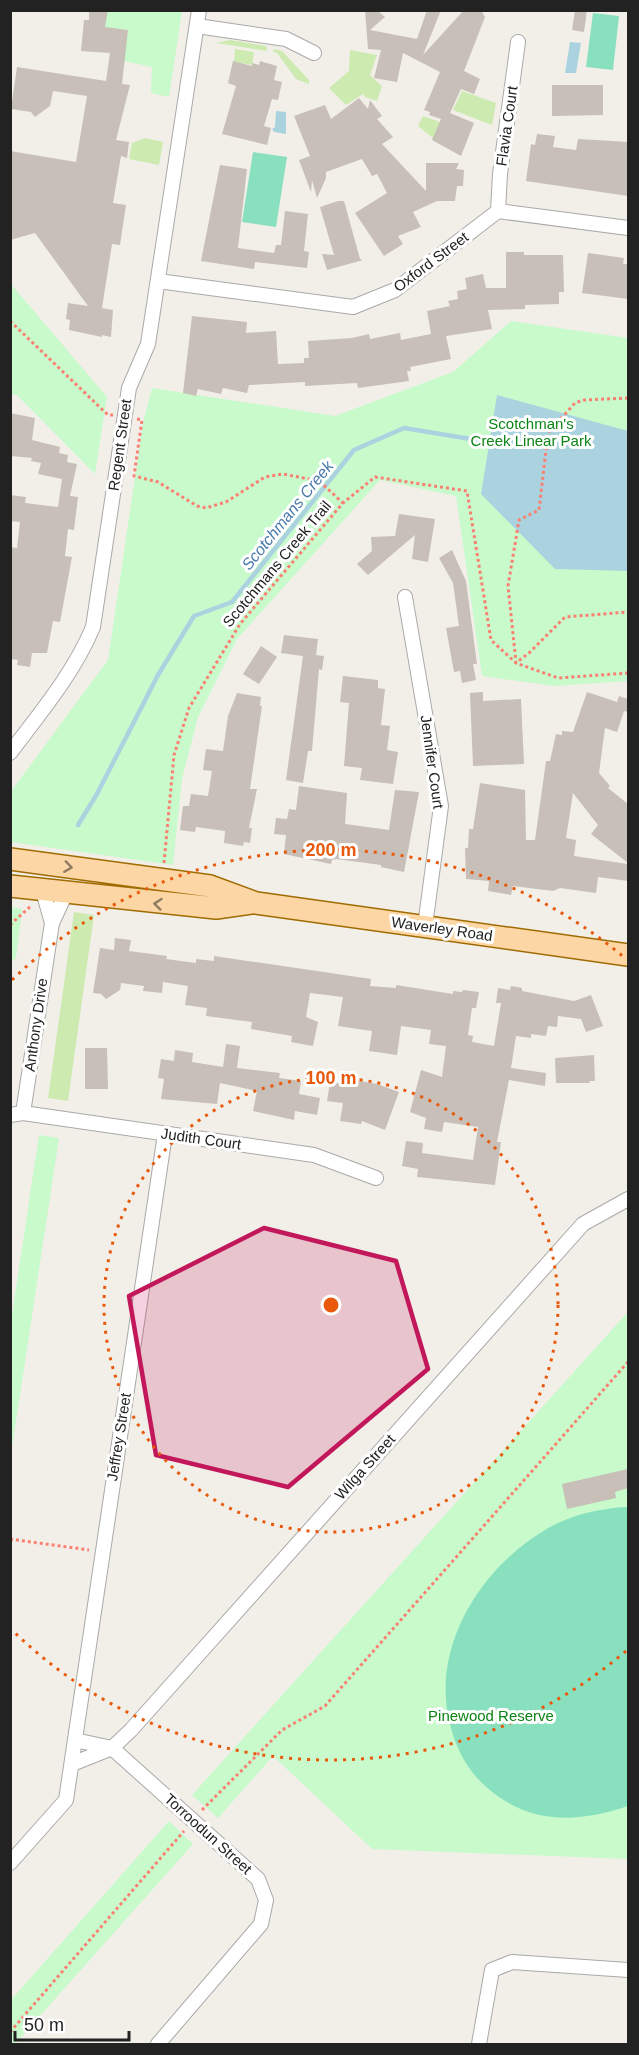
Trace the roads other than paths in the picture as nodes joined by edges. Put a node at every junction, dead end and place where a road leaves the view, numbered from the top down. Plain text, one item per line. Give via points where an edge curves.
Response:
1 (199, 10) edge
2 (197, 26) junction
3 (518, 42) dead end
4 (314, 53) dead end
5 (498, 211) junction
6 (628, 228) edge
7 (158, 281) junction
8 (405, 597) dead end
9 (10, 753) edge
10 (10, 859) edge
11 (10, 886) edge
12 (66, 893) junction
13 (45, 897) junction
14 (256, 903) junction
15 (52, 923) junction
16 (425, 927) junction
17 (628, 956) edge
18 (17, 1114) edge
19 (165, 1134) junction
20 (376, 1178) dead end
21 (628, 1199) edge
22 (75, 1740) junction
23 (112, 1748) junction
24 (72, 1764) junction
25 (10, 1863) edge
26 (628, 1970) edge
27 (158, 2044) edge
28 (479, 2044) edge

1 - 2 street, Regent Street
2 - 4 street via 286,39
2 - 7 street, Regent Street
3 - 5 street, Flavia Court
5 - 6 street
5 - 7 street, Oxford Street via 395,290 353,307
7 - 9 street, Regent Street via 148,344 129,388 93,627 68,674
8 - 16 street, Jennifer Court via 441,806
10 -> 14 main road, Waverley Road via 210,886
11 - 13 main road, Waverley Road
12 - 13 main road, Waverley Road
14 -> 12 main road, Waverley Road via 216,908
12 - 15 street, Anthony Drive
13 - 15 street, Anthony Drive
14 - 16 main road, Waverley Road
15 - 18 street, Anthony Drive
16 - 17 main road, Waverley Road
18 - 19 street, Judith Court
19 - 20 street, Judith Court via 314,1155
19 - 22 street, Jeffrey Street
21 - 23 street, Wilga Street via 583,1224
22 - 23 street
22 - 24 street
23 - 24 street, Wilga Street
23 - 27 street, Torroodun Street via 258,1879 266,1900 261,1924
24 - 25 street via 66,1800
26 - 28 street via 512,1962 492,1970

